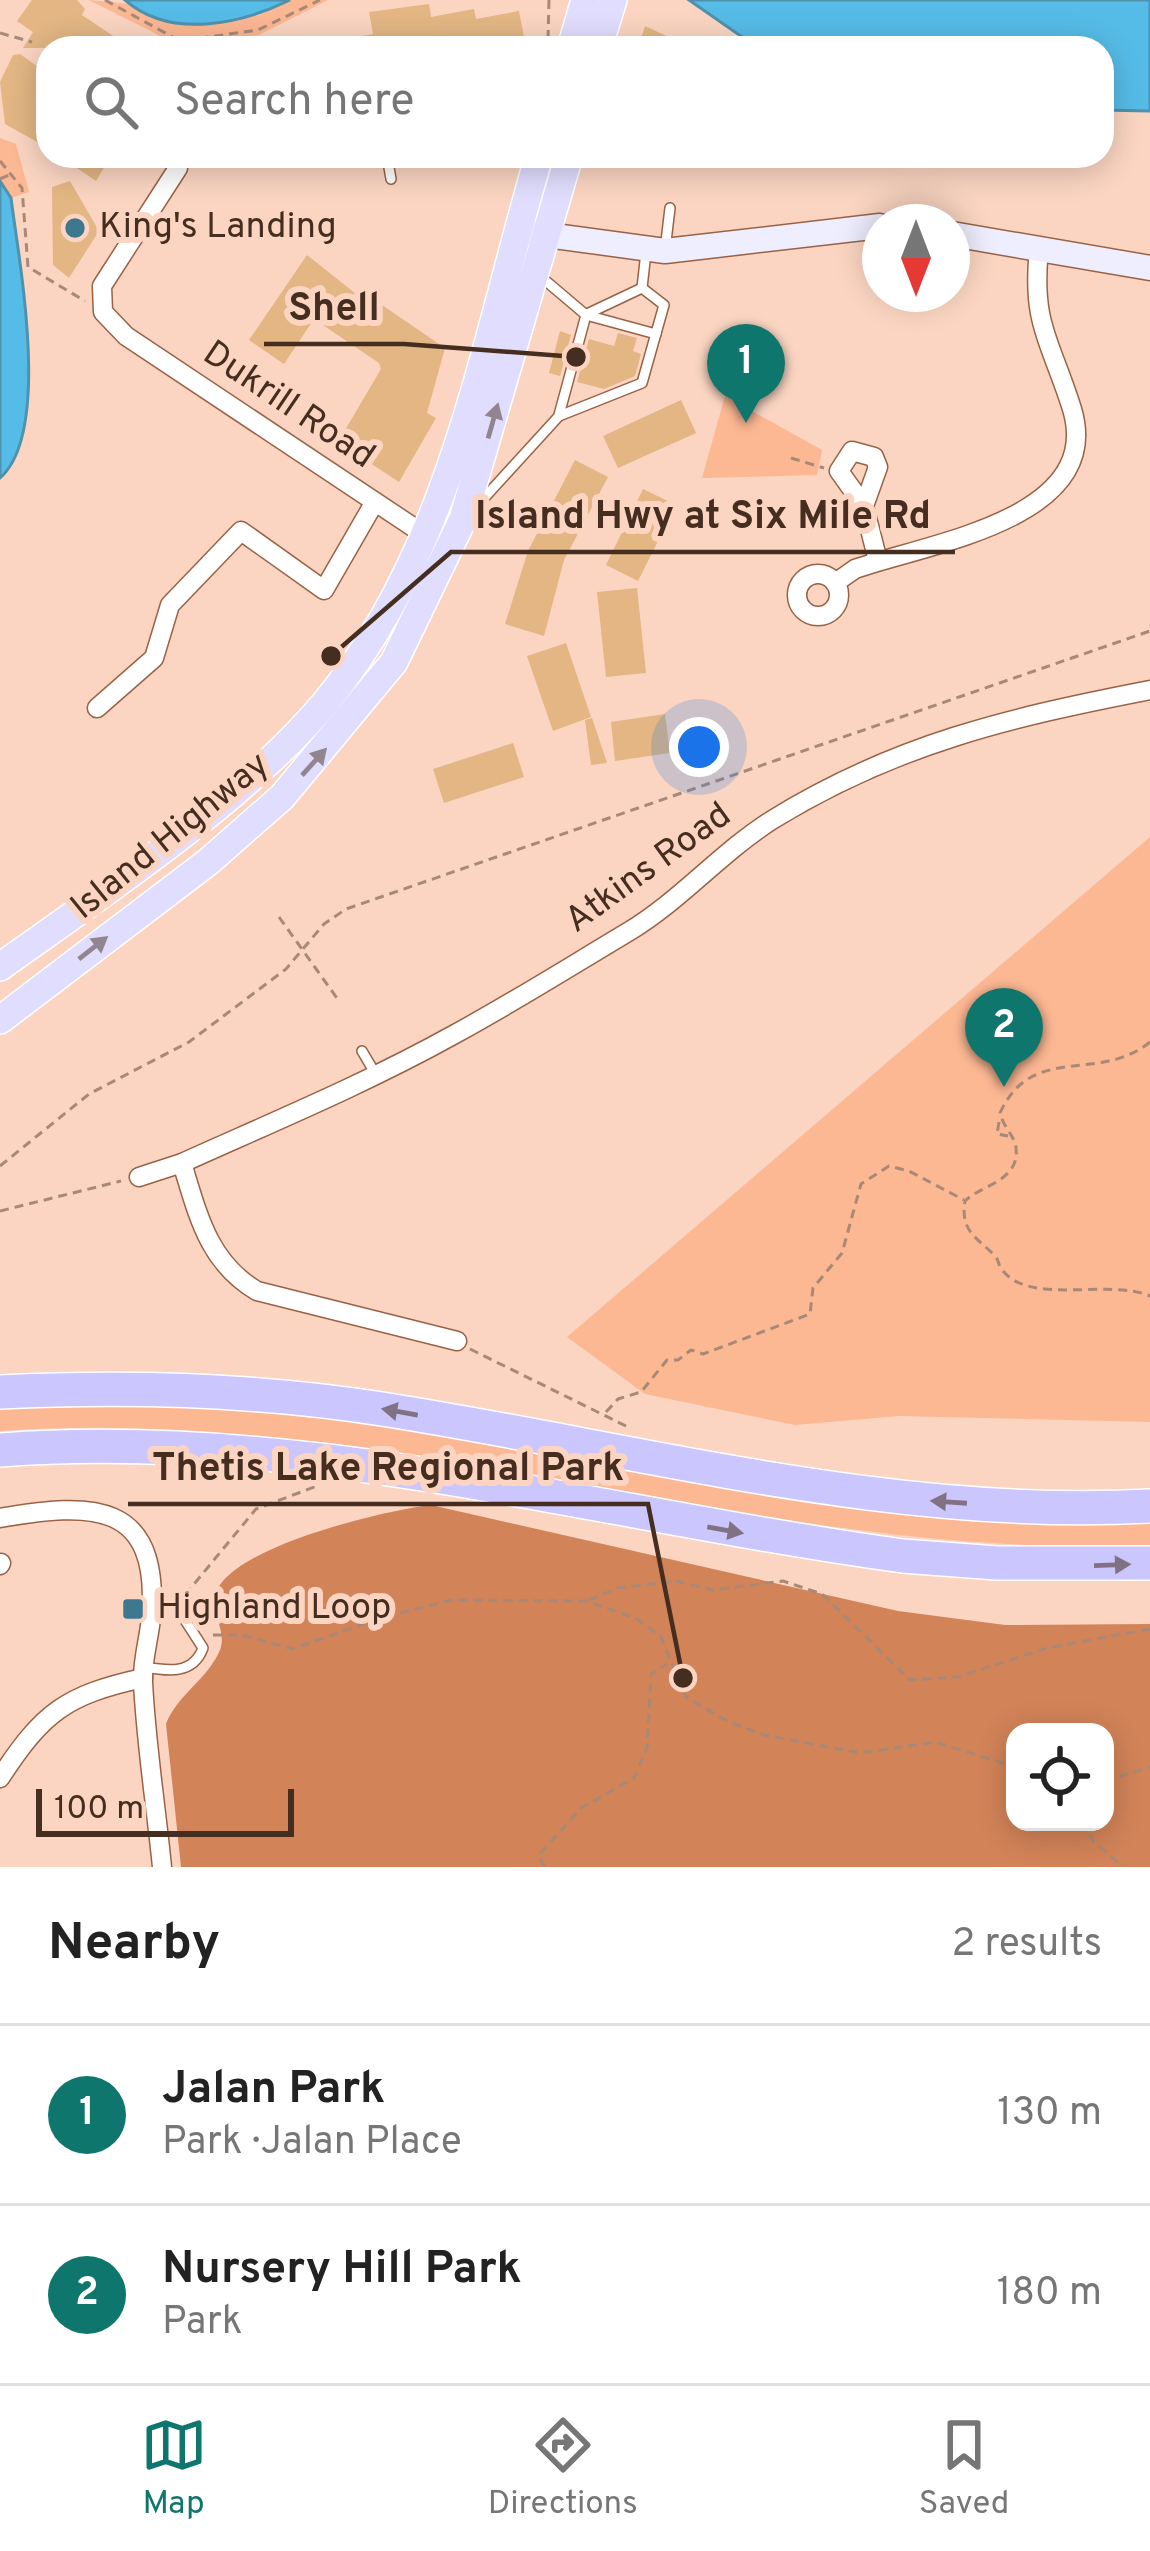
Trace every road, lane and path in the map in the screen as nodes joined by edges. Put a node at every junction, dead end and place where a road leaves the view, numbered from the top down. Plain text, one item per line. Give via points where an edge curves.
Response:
1 (105, 0) edge
2 (320, 0) edge
3 (549, 0) edge
4 (0, 33) edge
5 (171, 36) edge
6 (219, 36) edge
7 (544, 36) dead end
8 (32, 42) dead end
9 (0, 161) edge
10 (178, 168) dead end
11 (390, 168) edge
12 (536, 168) edge
13 (566, 168) edge
14 (10, 174) junction
15 (0, 179) edge
16 (392, 179) dead end
17 (670, 208) dead end
18 (862, 228) edge
19 (518, 232) junction
20 (548, 233) junction
21 (970, 237) edge
22 (1039, 249) junction
23 (656, 250) junction
24 (1150, 268) edge
25 (536, 272) junction
26 (641, 288) junction
27 (78, 298) dead end
28 (586, 315) junction
29 (656, 334) junction
30 (559, 416) junction
31 (791, 458) dead end
32 (839, 469) junction
33 (374, 505) junction
34 (864, 506) junction
35 (463, 520) junction
36 (424, 535) junction
37 (452, 549) junction
38 (878, 561) junction
39 (835, 583) dead end
40 (1150, 631) edge
41 (1150, 690) edge
42 (97, 708) dead end
43 (279, 916) dead end
44 (304, 947) junction
45 (0, 967) edge
46 (339, 1001) dead end
47 (0, 1020) edge
48 (1150, 1042) edge
49 (362, 1051) dead end
50 (375, 1073) junction
51 (182, 1163) junction
52 (0, 1166) edge
53 (139, 1177) joint
54 (965, 1201) junction
55 (0, 1211) edge
56 (1150, 1296) edge
57 (458, 1341) joint
58 (0, 1392) edge
59 (606, 1412) junction
60 (0, 1450) edge
61 (639, 1456) junction
62 (335, 1478) dead end
63 (1150, 1506) edge
64 (0, 1518) edge
65 (1150, 1564) edge
66 (152, 1590) junction
67 (587, 1601) junction
68 (174, 1603) junction
69 (1150, 1629) edge
70 (199, 1635) junction
71 (669, 1663) junction
72 (143, 1673) junction
73 (1006, 1764) edge
74 (1150, 1767) edge
75 (1114, 1777) edge
76 (0, 1778) edge
77 (1087, 1831) edge
78 (162, 1867) edge
79 (544, 1867) edge
80 (1123, 1867) edge

1 - 5 path
2 - 6 path via 258,31
3 - 7 path
4 - 8 path
9 - 14 path
10 - 33 street, Dukrill Road via 102,286 99,304 126,335
11 - 16 lane
12 - 19 main road, Island Highway
13 - 20 main road, Island Highway
14 - 15 path
14 - 27 path via 22,188 28,267
17 - 23 lane
18 - 23 main road
19 - 20 main road
19 - 36 main road, Island Highway
20 - 23 main road
20 - 25 main road, Island Highway
21 - 22 main road
22 - 24 main road
22 - 38 street via 1037,319 1076,426 1073,463 1038,504
23 - 26 lane
25 - 28 lane
35 -> 25 main road, Island Highway
26 - 28 lane
26 - 29 lane via 664,305
28 - 29 lane
28 - 30 lane
29 - 30 lane via 642,383
30 - 35 lane
31 - 32 path
32 - 34 street
32 - 34 street via 852,451 874,457 876,482
33 - 36 street, Dukrill Road
33 - 42 street via 325,590 241,531 170,605 154,658
34 - 38 street
35 - 37 main road, Island Highway
36 - 37 street, Dukrill Road
36 - 45 main road, Island Highway via 375,633 325,704 269,761
47 -> 37 main road, Island Highway via 282,797 394,662
38 - 39 street
40 - 44 path via 346,909
41 - 50 street, Atkins Road via 1019,714 849,780 772,820 650,919
43 - 44 path
44 - 46 path
44 - 52 path via 188,1042 89,1094
48 - 54 path via 1118,1062 1045,1067 1019,1084 994,1125 1017,1152 1001,1182
49 - 50 lane
50 - 51 street, Atkins Road
51 - 53 street, Atkins Road
51 - 57 street via 227,1274 256,1291
53 - 55 path
54 - 56 path via 974,1241 1010,1277 1062,1293 1103,1285
54 - 59 path via 889,1166 861,1184 842,1253 813,1288 811,1314 667,1360 641,1392
57 - 59 path
61 -> 58 highway via 290,1397 193,1389
59 - 61 path via 631,1429
60 -> 65 highway via 141,1445 280,1453 903,1556
63 -> 61 highway via 922,1500
62 - 68 path via 256,1509
64 - 66 street via 69,1506 112,1515 139,1537
66 - 68 lane
66 - 72 street
67 - 69 path via 676,1581 713,1589 783,1581 822,1594 910,1680 958,1677 1047,1648
67 - 70 path via 452,1600 293,1649 242,1634
67 - 71 path via 662,1637
68 - 70 lane
70 - 72 lane via 198,1661
71 - 73 path via 686,1697 764,1735 861,1753 936,1742
71 - 79 path via 651,1674 647,1748 634,1778 581,1808 539,1855
72 - 76 street via 52,1709
72 - 78 street
74 - 75 path
77 - 80 path

